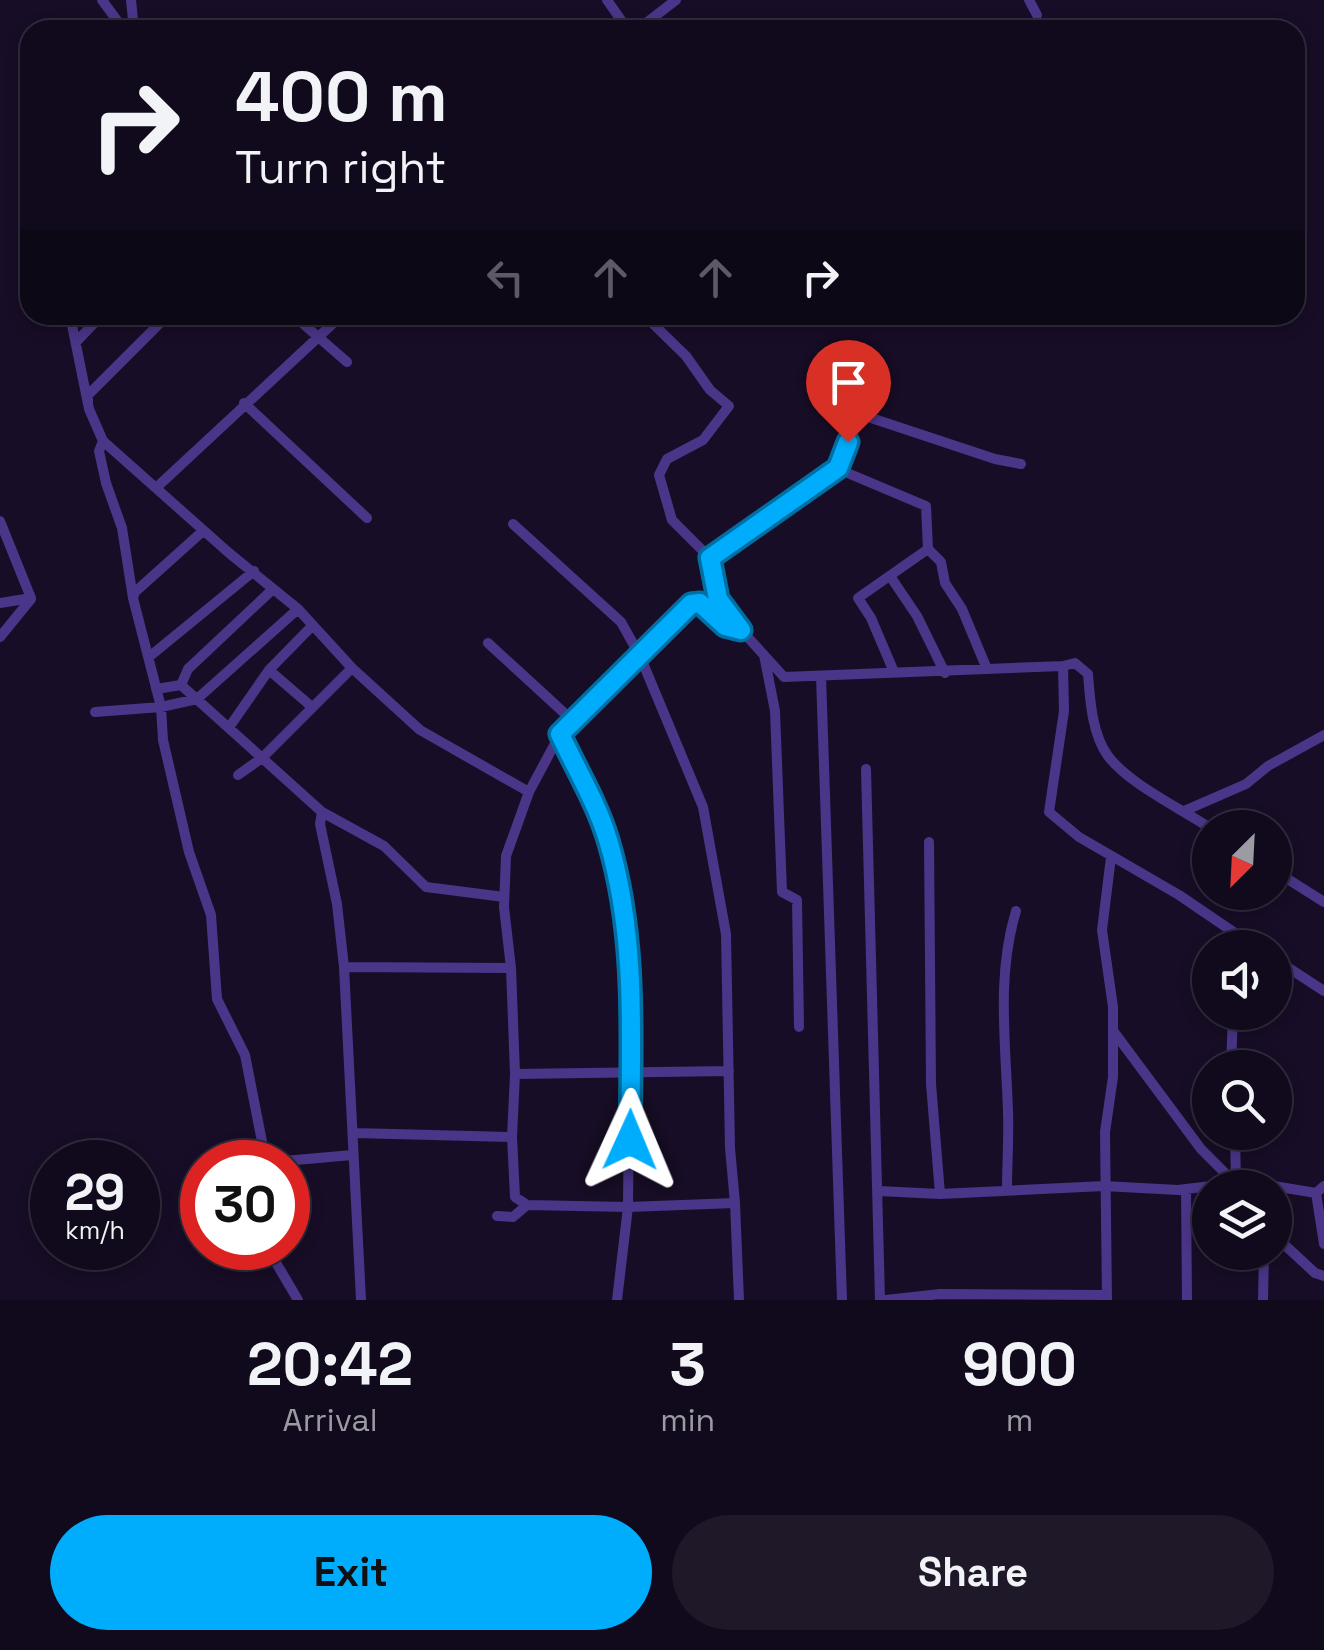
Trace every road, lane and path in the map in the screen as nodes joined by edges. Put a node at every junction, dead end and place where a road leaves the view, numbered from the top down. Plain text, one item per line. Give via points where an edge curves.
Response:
1 (676, 0) edge
2 (1030, 0) edge
3 (1037, 15) dead end
4 (651, 20) edge
5 (72, 325) edge
6 (92, 325) edge
7 (158, 325) edge
8 (304, 325) edge
9 (332, 325) edge
10 (654, 325) edge
11 (318, 338) junction
12 (76, 342) junction
13 (347, 362) dead end
14 (244, 402) junction
15 (88, 409) junction
16 (103, 441) junction
17 (1021, 464) dead end
18 (838, 468) junction
19 (156, 487) junction
20 (367, 518) dead end
21 (0, 521) edge
22 (513, 524) dead end
23 (203, 531) junction
24 (928, 548) junction
25 (710, 558) junction
26 (254, 571) junction
27 (890, 576) junction
28 (274, 589) junction
29 (32, 598) junction
30 (133, 598) junction
31 (0, 602) edge
32 (298, 609) junction
33 (313, 625) junction
34 (741, 630) junction
35 (0, 637) edge
36 (488, 643) dead end
37 (764, 654) junction
38 (640, 656) junction
39 (149, 657) junction
40 (1062, 666) junction
41 (352, 668) junction
42 (987, 669) junction
43 (270, 670) junction
44 (894, 672) junction
45 (946, 672) junction
46 (821, 676) junction
47 (182, 685) junction
48 (156, 690) junction
49 (197, 699) junction
50 (312, 707) junction
51 (160, 708) junction
52 (95, 712) dead end
53 (573, 721) junction
54 (230, 726) junction
55 (560, 734) junction
56 (1324, 736) edge
57 (262, 758) junction
58 (866, 769) dead end
59 (238, 776) dead end
60 (529, 792) junction
61 (1184, 811) junction
62 (322, 812) junction
63 (1192, 816) edge
64 (930, 842) dead end
65 (1111, 857) junction
66 (1292, 881) edge
67 (504, 896) junction
68 (1324, 902) edge
69 (1016, 911) dead end
70 (1230, 930) edge
71 (344, 967) junction
72 (511, 968) junction
73 (1292, 970) edge
74 (1324, 991) edge
75 (799, 1027) dead end
76 (1114, 1032) junction
77 (729, 1071) junction
78 (631, 1072) junction
79 (516, 1074) junction
80 (354, 1132) junction
81 (512, 1137) junction
82 (264, 1140) edge
83 (352, 1155) junction
84 (310, 1159) edge
85 (1223, 1170) edge
86 (1104, 1186) junction
87 (1192, 1188) edge
88 (1292, 1188) edge
89 (1186, 1189) junction
90 (1007, 1190) junction
91 (1320, 1190) edge
92 (879, 1191) junction
93 (940, 1194) junction
94 (736, 1203) junction
95 (527, 1204) junction
96 (628, 1207) junction
97 (497, 1216) dead end
98 (1324, 1244) edge
99 (1292, 1252) edge
100 (280, 1270) edge
101 (1264, 1270) edge
102 (1324, 1276) edge
103 (940, 1297) edge
104 (1107, 1297) edge
105 (298, 1300) edge
106 (361, 1300) edge
107 (617, 1300) edge
108 (740, 1300) edge
109 (842, 1300) edge
110 (883, 1300) edge
111 (1187, 1300) edge
112 (1263, 1300) edge

1 - 4 street
2 - 3 street
5 - 12 street
6 - 12 street
7 - 15 street via 88,395
8 - 11 street
9 - 11 street
10 - 25 street via 729,406 699,448 667,459 659,475 672,520
11 - 13 street
11 - 14 street
12 - 15 street
14 - 19 street
14 - 20 street
15 - 16 street
16 - 19 street
16 - 30 street
17 - 18 street via 861,413
18 - 24 street via 926,506
18 - 25 street
19 - 23 street
21 - 29 street
22 - 38 street via 621,622
23 - 26 street
23 - 30 street
24 - 27 street
24 - 42 street
25 - 34 street via 718,599
26 - 28 street
26 - 39 street
27 - 44 street via 858,598
27 - 45 street
28 - 32 street
28 - 47 street via 188,669
29 - 31 street
29 - 35 street
30 - 39 street
32 - 33 street
32 - 49 street
33 - 41 street
33 - 43 street
34 - 37 street
34 - 38 street via 695,602
36 - 53 street
37 - 46 street via 784,677
37 - 75 street via 775,711 782,892 797,900
38 - 53 street
38 - 77 street via 703,807 726,934
39 - 48 street
40 - 42 street
40 - 61 street via 1075,662 1088,674 1092,716 1107,755
40 - 65 street via 1064,711 1049,812
41 - 50 street
41 - 60 street via 420,730
42 - 45 street
43 - 50 street
43 - 54 street
44 - 45 street
44 - 46 street
46 - 109 street
47 - 48 street
47 - 49 street
48 - 51 street
49 - 51 street
49 - 54 street
50 - 57 street
51 - 52 street
51 - 82 street via 189,852 212,914 217,1000 245,1054
53 - 55 street
54 - 57 street
55 - 60 street
55 - 78 street via 599,816 615,871 630,976
56 - 61 street via 1246,784
57 - 59 street
57 - 62 street
58 - 92 street
60 - 67 street via 506,856
61 - 63 street
62 - 67 street via 384,846 426,887
62 - 71 street
64 - 93 street via 930,1084
65 - 70 street
65 - 76 street via 1102,930
66 - 68 street
67 - 72 street
69 - 90 street via 1004,978
71 - 72 street
71 - 80 street
72 - 79 street
73 - 74 street
76 - 85 street
76 - 86 street
77 - 78 street
77 - 94 street
78 - 79 street
78 - 96 street
79 - 81 street
80 - 81 street
80 - 83 street
81 - 95 street via 515,1197
83 - 84 street
83 - 106 street
86 - 89 street
86 - 90 street
86 - 104 street
87 - 89 street
88 - 91 street
89 - 111 street
90 - 93 street
91 - 98 street
92 - 93 street
92 - 110 street
94 - 96 street
94 - 108 street
95 - 96 street
95 - 97 street via 513,1217
96 - 107 street
99 - 102 street
100 - 105 street
101 - 112 street
103 - 104 street
103 - 110 street

